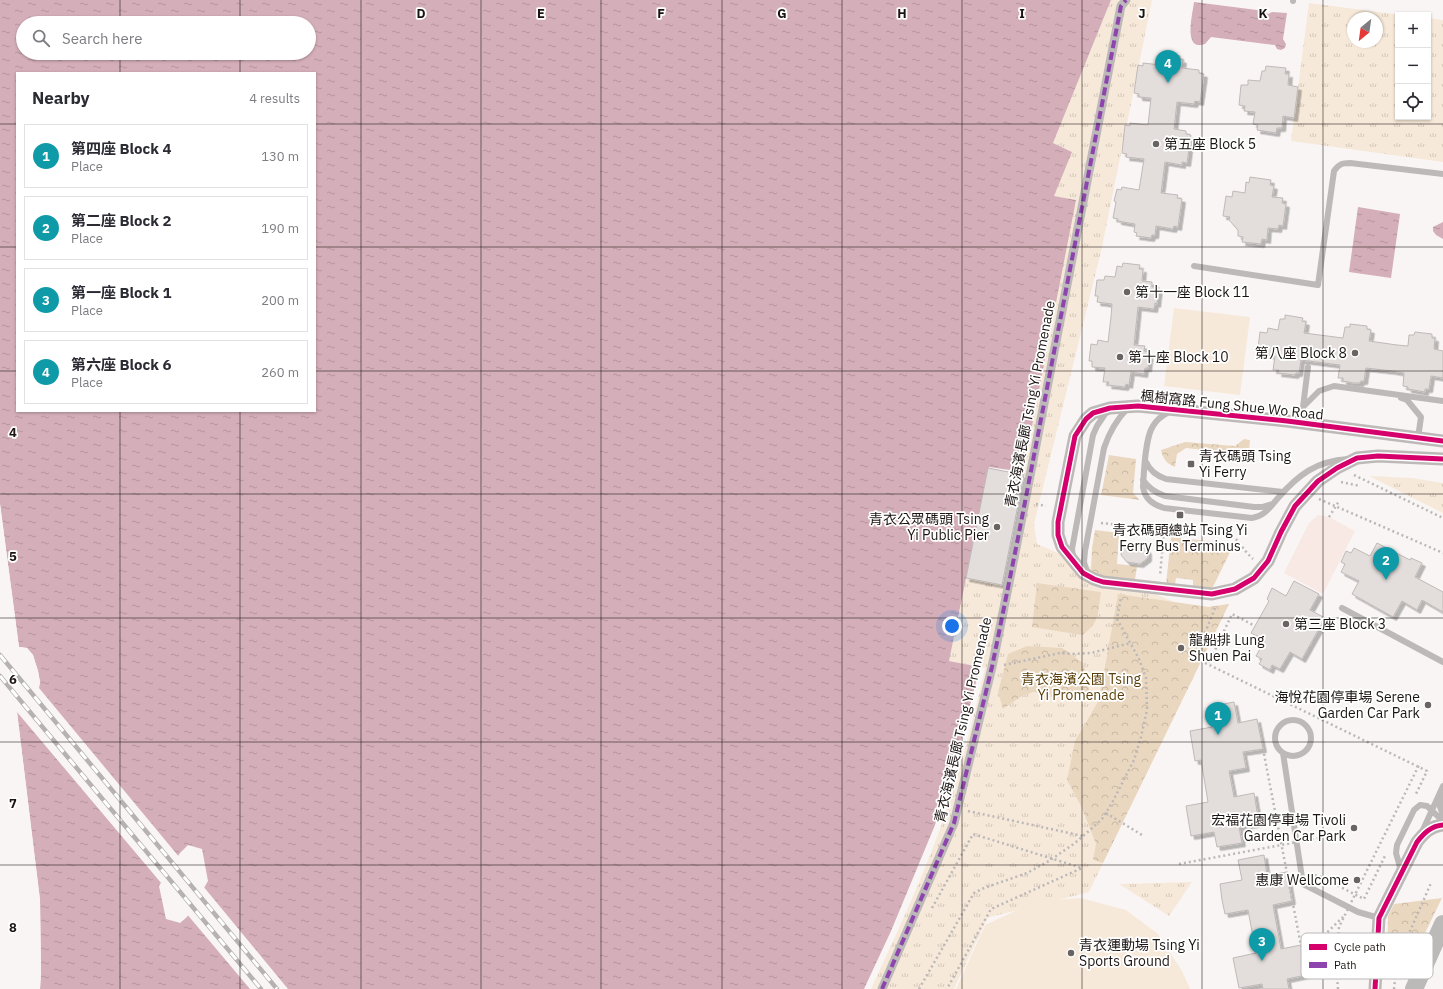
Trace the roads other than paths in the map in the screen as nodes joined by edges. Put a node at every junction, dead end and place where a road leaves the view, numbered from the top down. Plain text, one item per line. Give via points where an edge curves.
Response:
1 (1126, 0) edge
2 (1443, 174) edge
3 (1194, 266) dead end
4 (1308, 367) dead end
5 (1386, 393) junction
6 (1443, 401) edge
7 (1130, 407) junction
8 (1303, 407) junction
9 (1110, 408) junction
10 (1173, 410) junction
11 (1301, 423) junction
12 (1418, 438) junction
13 (1443, 441) edge
14 (1357, 458) junction
15 (1443, 459) edge
16 (1145, 461) junction
17 (1143, 480) junction
18 (1283, 492) junction
19 (1275, 501) junction
20 (1075, 564) junction
21 (1094, 578) junction
22 (1342, 608) dead end
23 (1443, 662) edge
24 (1283, 753) junction
25 (1443, 787) edge
26 (1432, 810) junction
27 (1443, 815) edge
28 (1443, 821) edge
29 (1443, 824) edge
30 (1417, 842) junction
31 (1401, 872) junction
32 (1379, 918) junction
33 (1443, 924) edge
34 (1378, 933) edge
35 (1433, 946) edge
36 (1376, 979) edge
37 (1418, 979) edge
38 (882, 989) edge
39 (1375, 989) edge
40 (1414, 989) edge

1 - 38 street, 青衣海濱長廊 Tsing Yi Promenade via 1121,6 992,667 954,823
2 - 3 lane via 1350,163 1338,166 1334,171 1318,285
4 - 8 lane
5 - 6 lane
5 - 8 lane via 1334,386 1319,391
5 - 12 lane via 1407,400 1421,417
7 - 9 street, 楓樹窩路 Fung Shue Wo Road
7 - 10 street, 楓樹窩路 Fung Shue Wo Road
7 - 21 lane via 1116,422 1104,448 1084,562 1087,572
8 - 11 lane
9 - 20 lane via 1102,417 1094,435 1072,549
9 - 20 street, 楓樹窩路 Fung Shue Wo Road via 1093,413 1075,436 1058,535 1062,547
10 - 11 street, 楓樹窩路 Fung Shue Wo Road
10 - 16 lane via 1153,425
11 - 12 street, 楓樹窩路 Fung Shue Wo Road
12 - 13 street, 楓樹窩路 Fung Shue Wo Road
14 - 15 street, 楓樹窩路 Fung Shue Wo Road via 1378,456
14 - 18 lane via 1336,459 1319,464 1298,477
14 - 21 street, 楓樹窩路 Fung Shue Wo Road via 1337,468 1308,491 1295,506 1268,561 1254,578 1235,589 1212,594 1103,582
16 - 17 lane
16 - 18 lane via 1153,473 1166,479
17 - 19 lane via 1157,493 1176,498 1262,508
17 - 19 lane via 1147,499 1164,508 1252,518 1259,517
18 - 19 lane
20 - 21 street, 楓樹窩路 Fung Shue Wo Road
22 - 23 lane
24 - 24 lane via 1276,744 1278,728 1293,720 1305,724 1309,728 1312,741 1306,751 1295,756
24 - 32 lane via 1303,884 1358,912
25 - 26 lane
25 - 27 lane via 1440,806
26 - 28 lane
26 - 30 lane
26 - 31 lane via 1420,805 1414,810 1397,845 1396,853
29 - 30 street via 1426,832
30 - 31 street
31 - 32 street
32 - 34 street
33 - 35 main road
36 - 39 street
37 - 40 main road

